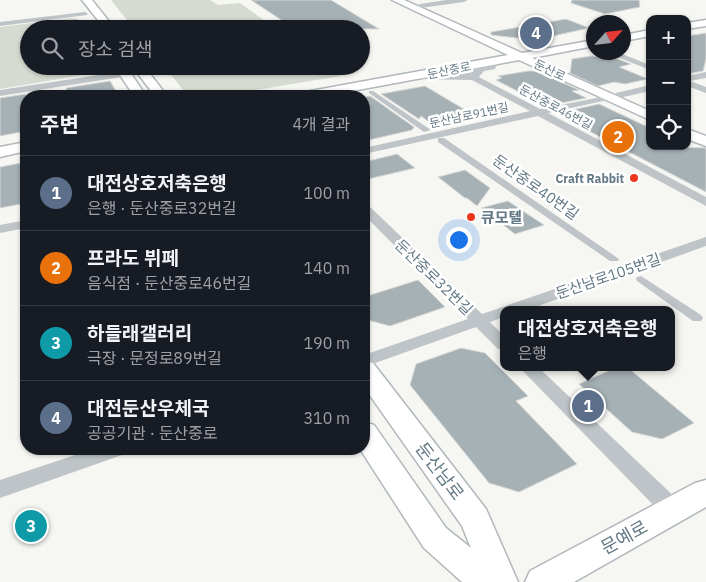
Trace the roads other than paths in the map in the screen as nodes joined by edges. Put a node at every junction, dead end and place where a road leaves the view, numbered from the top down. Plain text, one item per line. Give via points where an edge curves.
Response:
1 (75, 0) edge
2 (88, 0) edge
3 (397, 0) edge
4 (406, 0) edge
5 (464, 0) edge
6 (423, 3) edge
7 (85, 14) junction
8 (34, 20) edge
9 (89, 20) edge
10 (103, 20) edge
11 (20, 22) edge
12 (706, 23) edge
13 (0, 24) edge
14 (691, 25) edge
15 (646, 34) edge
16 (631, 37) edge
17 (586, 46) edge
18 (524, 56) junction
19 (630, 60) edge
20 (493, 62) junction
21 (646, 66) edge
22 (95, 75) edge
23 (125, 75) edge
24 (145, 75) edge
25 (706, 75) edge
26 (417, 76) junction
27 (473, 77) junction
28 (691, 80) edge
29 (691, 83) edge
30 (646, 89) edge
31 (136, 90) edge
32 (156, 90) edge
33 (339, 90) edge
34 (706, 90) edge
35 (371, 92) dead end
36 (0, 93) edge
37 (614, 96) junction
38 (646, 108) edge
39 (539, 113) junction
40 (646, 114) edge
41 (691, 128) edge
42 (427, 130) dead end
43 (706, 134) edge
44 (691, 135) edge
45 (441, 140) dead end
46 (706, 142) edge
47 (20, 148) edge
48 (370, 150) edge
49 (0, 152) edge
50 (706, 202) edge
51 (370, 214) edge
52 (20, 225) edge
53 (0, 229) edge
54 (706, 241) edge
55 (614, 260) dead end
56 (641, 279) dead end
57 (522, 306) edge
58 (500, 313) edge
59 (697, 318) dead end
60 (479, 321) junction
61 (500, 341) edge
62 (370, 359) edge
63 (531, 371) edge
64 (370, 377) edge
65 (370, 441) edge
66 (98, 455) edge
67 (0, 489) edge
68 (706, 492) edge
69 (673, 510) junction
70 (487, 582) edge
71 (502, 582) edge
72 (542, 582) edge

1 - 7 main road
2 - 10 main road
3 - 18 main road, 둔산로
4 - 6 main road, 둔산로
5 - 6 street
6 - 18 main road, 둔산로
7 - 8 street
7 - 9 main road
11 - 13 street
12 - 14 main road
15 - 16 main road
17 - 18 main road, 둔산중로
18 - 20 main road, 둔산중로
18 - 37 main road, 둔산로
19 - 21 street
20 - 26 main road, 둔산중로
20 - 27 street via 474,73
22 - 36 street
23 - 31 main road
24 - 32 main road
25 - 28 street
26 - 27 street via 446,74
26 - 33 main road, 둔산중로
27 - 39 street, 둔산중로46번길
29 - 34 street
30 - 37 street, 둔산남로91번길
35 - 42 street
37 - 38 main road, 둔산로
37 - 39 street, 둔산남로91번길
37 - 40 main road, 둔산로
39 - 48 street, 둔산남로91번길
39 - 50 street, 둔산중로46번길
41 - 43 main road
44 - 46 main road
45 - 55 street, 둔산중로40번길
47 - 49 main road
51 - 60 street, 둔산중로32번길
52 - 53 street
54 - 57 street, 둔산남로105번길
56 - 59 street
58 - 60 street
60 - 61 street, 둔산중로32번길
60 - 62 street
63 - 69 street
64 - 71 main road, 둔산남로 via 475,519
65 - 70 main road via 435,538
66 - 67 street
68 - 69 main road, 문예로
69 - 72 main road, 문예로

